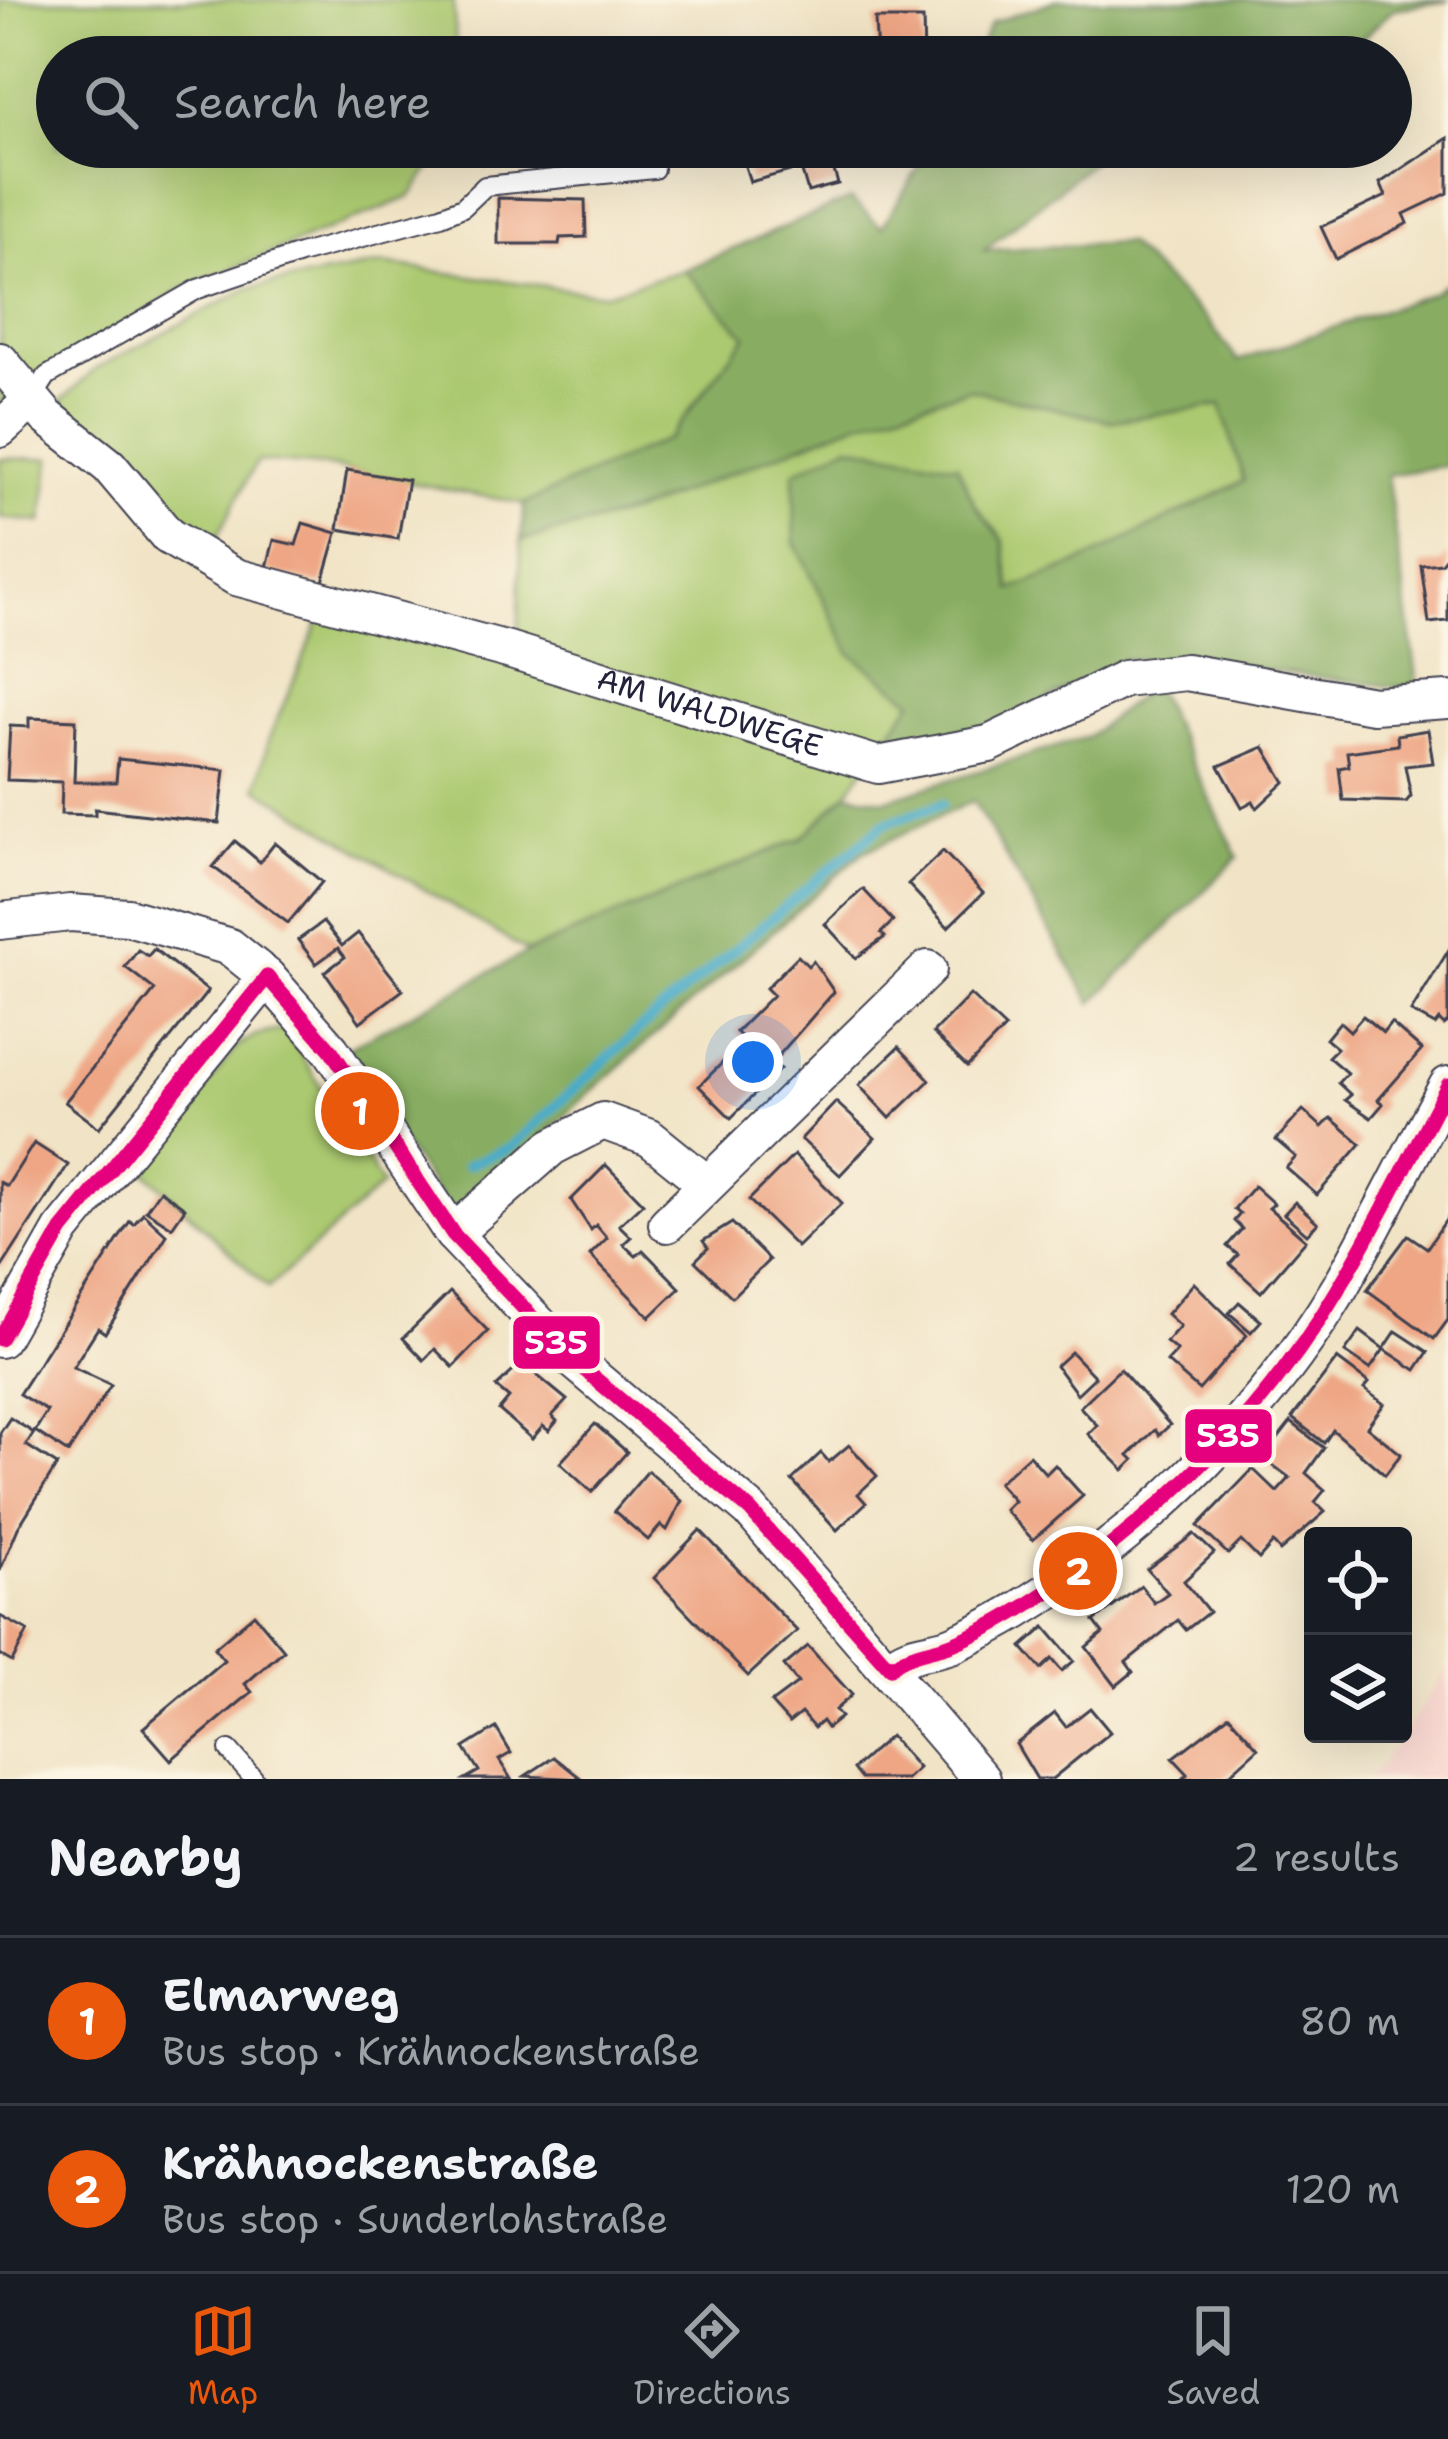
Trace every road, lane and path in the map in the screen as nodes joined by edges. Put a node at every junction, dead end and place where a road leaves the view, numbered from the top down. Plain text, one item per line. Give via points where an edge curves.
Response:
1 (654, 169) dead end
2 (0, 362) edge
3 (31, 401) junction
4 (0, 429) edge
5 (1448, 700) edge
6 (0, 920) edge
7 (928, 969) dead end
8 (267, 976) junction
9 (1448, 1085) edge
10 (707, 1184) junction
11 (668, 1224) dead end
12 (453, 1234) junction
13 (0, 1339) edge
14 (890, 1668) junction
15 (229, 1750) dead end
16 (254, 1779) edge
17 (981, 1779) edge

1 - 3 lane via 485,186 441,216 198,289 47,376
2 - 3 street, AM WALDWEGE
3 - 4 street
3 - 5 street, AM WALDWEGE via 109,466 168,536 236,577 508,650 878,765 989,743 1154,673 1373,705
6 - 8 street via 128,916 230,947
7 - 10 street
8 - 12 street via 331,1050
8 - 13 street via 62,1230
9 - 14 street via 1339,1288 1218,1448 1150,1516 1078,1571 1003,1621 949,1646 905,1653
10 - 11 street
10 - 12 street via 650,1138 603,1121 552,1148
12 - 14 street via 572,1359 750,1510
14 - 17 street
15 - 16 lane

